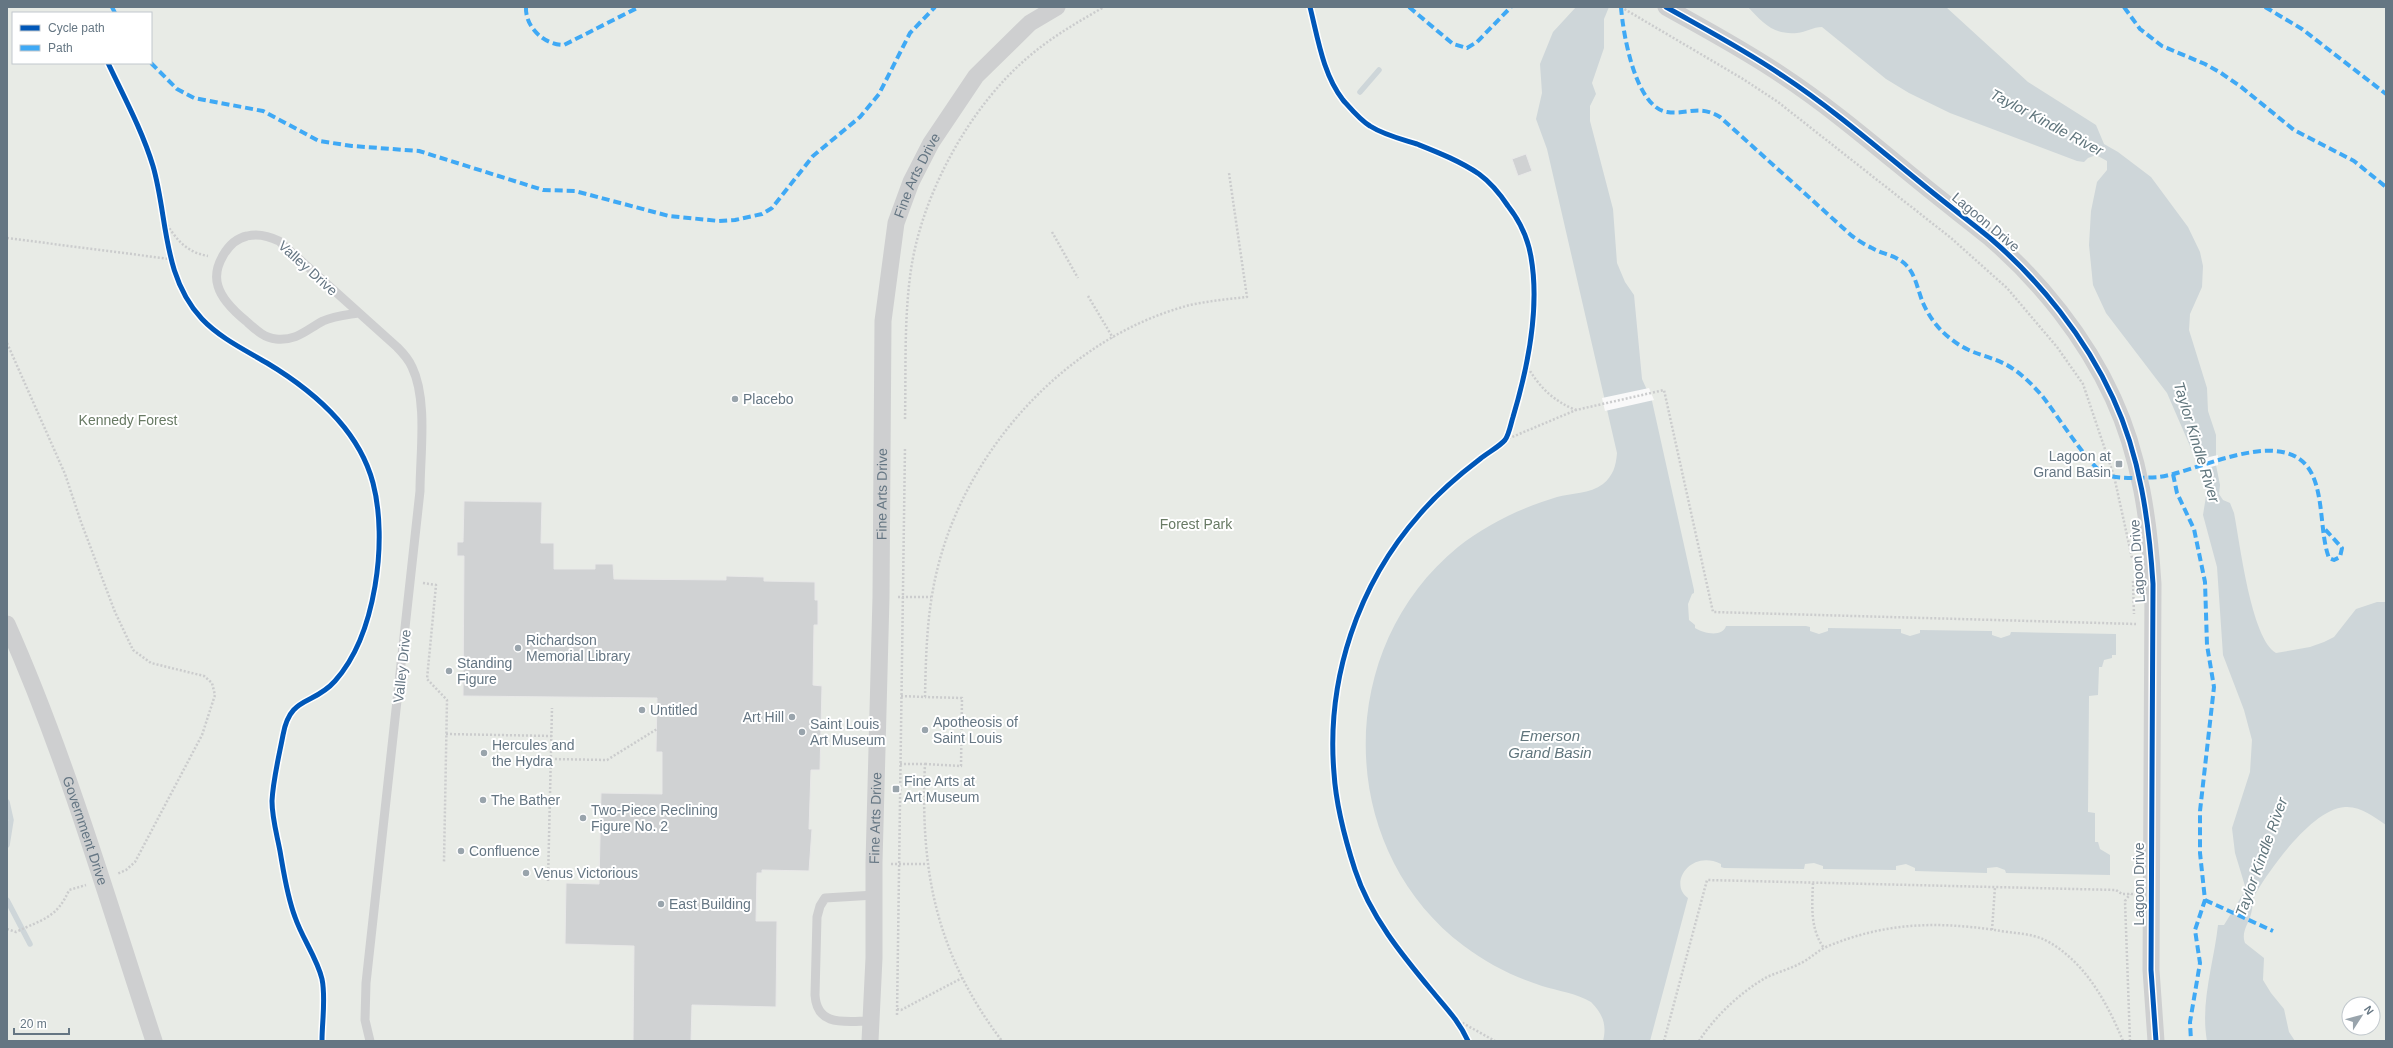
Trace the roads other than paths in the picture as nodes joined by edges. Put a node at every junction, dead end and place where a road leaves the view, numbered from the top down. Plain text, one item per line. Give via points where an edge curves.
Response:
1 (1057, 7) edge
2 (1666, 7) edge
3 (358, 313) junction
4 (7, 624) edge
5 (874, 895) junction
6 (871, 1021) junction
7 (154, 1041) edge
8 (370, 1041) edge
9 (870, 1041) edge
10 (2156, 1041) edge

1 - 5 street, Fine Arts Drive via 1030,23 976,76 931,143 911,182 896,223 883,321 881,596
2 - 10 street, Lagoon Drive via 1784,76 1879,148 1990,238 2054,304 2087,351 2113,398 2123,422 2138,476 2150,533 2153,584 2151,970
3 - 3 lane, Valley Drive via 279,241 268,236 246,236 237,240 222,258 217,271 217,285 222,297 260,334 274,339 301,336 333,317
3 - 8 lane, Valley Drive via 406,356 416,377 421,414 420,491 366,983 365,1020
4 - 7 street, Government Drive via 55,747
5 - 6 street, Fine Arts Drive
5 - 6 lane via 826,898 820,906 817,917 815,995 819,1013 833,1020
6 - 9 street, Fine Arts Drive

